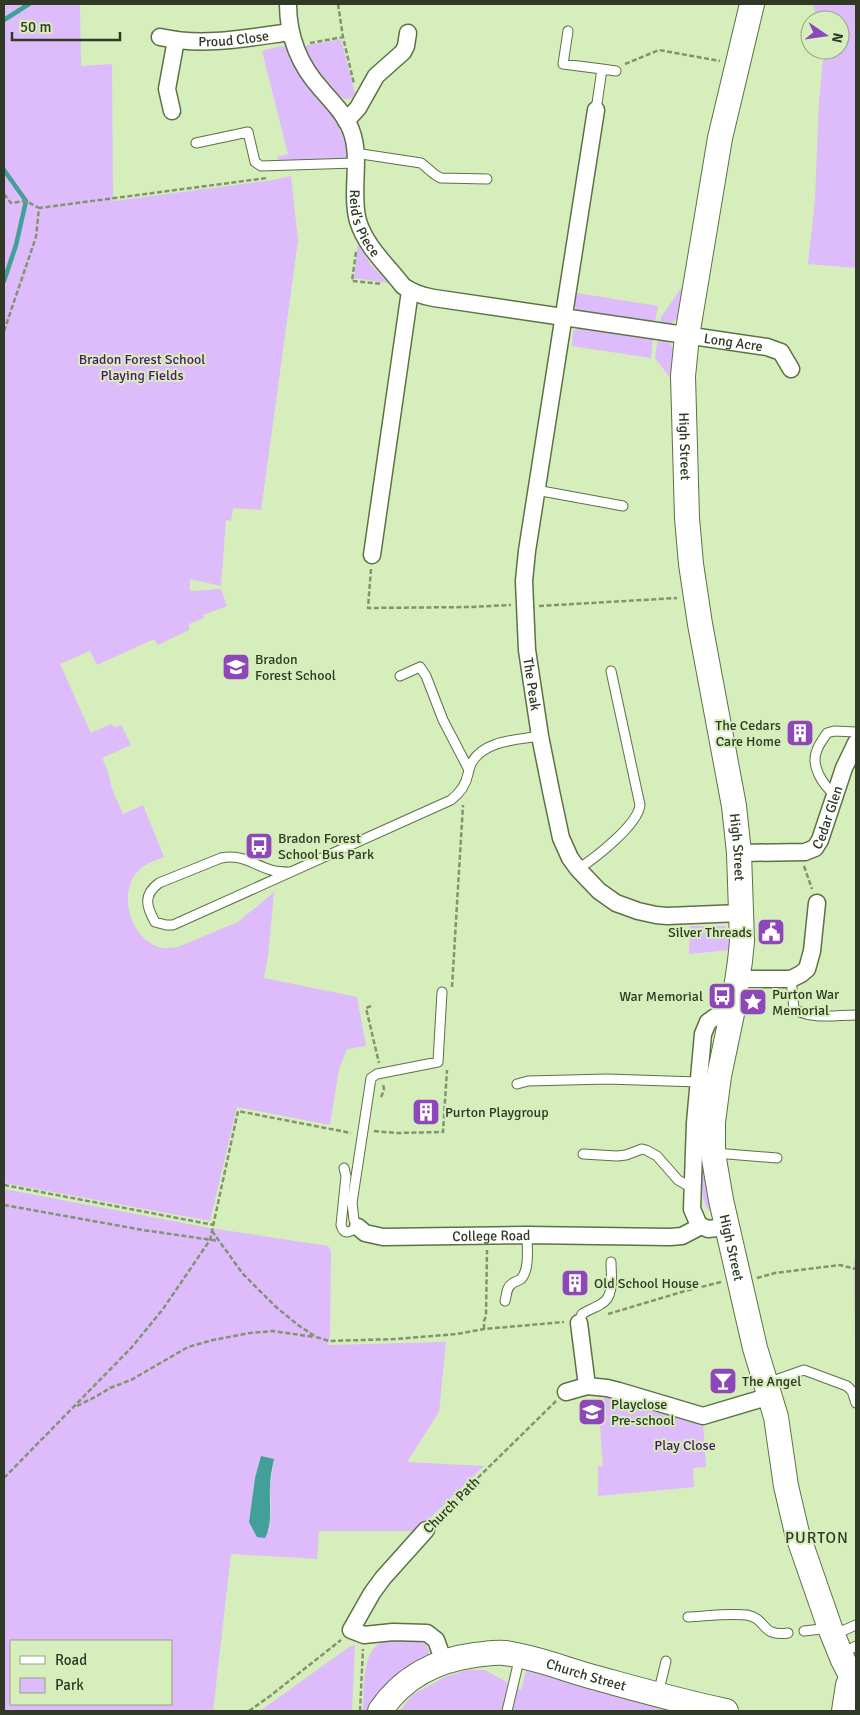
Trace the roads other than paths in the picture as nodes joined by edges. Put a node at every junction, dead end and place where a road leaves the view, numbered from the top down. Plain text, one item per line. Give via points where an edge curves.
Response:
1 (288, 4) edge
2 (752, 4) edge
3 (568, 31) dead end
4 (408, 33) dead end
5 (292, 39) junction
6 (602, 69) junction
7 (616, 71) dead end
8 (596, 110) joint
9 (172, 111) dead end
10 (346, 121) junction
11 (196, 143) dead end
12 (355, 158) junction
13 (486, 179) dead end
14 (410, 291) junction
15 (563, 317) junction
16 (687, 336) junction
17 (791, 369) dead end
18 (536, 490) junction
19 (623, 506) dead end
20 (372, 554) road end
21 (611, 671) dead end
22 (400, 676) dead end
23 (856, 732) edge
24 (540, 736) junction
25 (856, 743) edge
26 (469, 770) junction
27 (835, 795) junction
28 (739, 853) junction
29 (578, 869) junction
30 (290, 872) junction
31 (817, 903) road end
32 (741, 913) junction
33 (738, 978) junction
34 (791, 979) junction
35 (442, 992) dead end
36 (856, 1015) edge
37 (731, 1018) junction
38 (698, 1082) junction
39 (517, 1084) dead end
40 (714, 1153) junction
41 (584, 1154) dead end
42 (777, 1158) dead end
43 (344, 1168) dead end
44 (692, 1188) junction
45 (701, 1226) junction
46 (358, 1227) junction
47 (727, 1227) junction
48 (527, 1235) junction
49 (611, 1262) dead end
50 (505, 1301) dead end
51 (580, 1322) joint
52 (587, 1386) junction
53 (768, 1390) junction
54 (566, 1392) road end
55 (856, 1403) edge
56 (426, 1530) road end
57 (688, 1617) dead end
58 (856, 1625) edge
59 (804, 1631) dead end
60 (788, 1633) dead end
61 (840, 1641) edge
62 (520, 1656) junction
63 (666, 1661) dead end
64 (444, 1662) junction
65 (854, 1682) edge
66 (658, 1694) junction
67 (380, 1711) edge
68 (507, 1711) edge
69 (726, 1711) edge
70 (844, 1711) edge

1 - 5 street, Reid's Piece
2 - 16 street, High Street via 720,138
3 - 6 lane via 563,64
4 - 10 street via 403,52 376,76 360,105
5 - 9 street, Proud Close via 168,39 167,89
5 - 10 street, Reid's Piece via 308,73
6 - 7 lane
6 - 8 lane
8 - 15 street
10 - 12 street, Reid's Piece via 352,134
11 - 12 lane via 248,132 254,162 261,166
12 - 13 lane via 421,163 441,178
12 - 14 street, Reid's Piece via 358,220 366,240
14 - 15 street, Reid's Piece via 434,298
14 - 20 street
15 - 16 street, Reid's Piece
15 - 18 street, The Peak
16 - 17 street, Long Acre via 788,348
16 - 28 street, High Street via 683,376 691,564 734,806
18 - 19 lane
18 - 24 street, The Peak via 527,551 524,604
21 - 29 lane via 640,805 628,828
22 - 26 lane via 420,666
23 - 27 lane via 827,733 816,750 816,772
24 - 26 lane via 490,746 471,762
24 - 29 street, The Peak via 561,838
25 - 27 street, Cedar Glen
26 - 30 lane via 459,793 451,800
27 - 28 street, Cedar Glen via 815,848 799,853
28 - 32 street, High Street
29 - 32 street, The Peak via 611,899 648,914
30 - 30 lane via 173,925 155,922 149,910 147,898 159,883 221,858 243,858 273,871
31 - 34 street via 810,962 807,969
32 - 33 street, High Street
33 - 34 street
33 - 37 street, High Street
34 - 36 lane via 794,1009 801,1014
35 - 46 lane via 438,1062 373,1075 369,1083 352,1210
37 - 38 street via 715,1017 708,1022 703,1034
37 - 40 street, High Street via 715,1106
38 - 39 lane via 607,1079
38 - 44 street
40 - 42 lane
40 - 47 street, High Street
41 - 44 lane via 618,1156 646,1150 657,1156 678,1180
43 - 46 lane via 341,1225 345,1232
44 - 45 street via 692,1209
45 - 47 street, College Road via 708,1229
45 - 48 street, College Road via 682,1236 670,1237
46 - 48 street, College Road via 365,1233 382,1237
47 - 53 street, High Street via 731,1283
48 - 50 lane via 524,1273 507,1289
49 - 51 lane via 608,1298 582,1314
51 - 52 street
52 - 53 street via 620,1391 703,1416
52 - 54 street
53 - 55 lane via 804,1370 847,1386
53 - 61 street, High Street via 797,1533
56 - 64 street, Church Path via 383,1578 357,1632 427,1634 436,1640
57 - 60 lane via 747,1615 756,1618 775,1634
58 - 61 lane
59 - 61 lane
61 - 65 street, High Street
62 - 64 street, Church Street via 501,1653
62 - 66 street, Church Street
62 - 68 lane
63 - 66 lane
64 - 67 street, Church Street via 407,1681
65 - 70 street, High Street via 848,1685
66 - 69 street, Church Street

